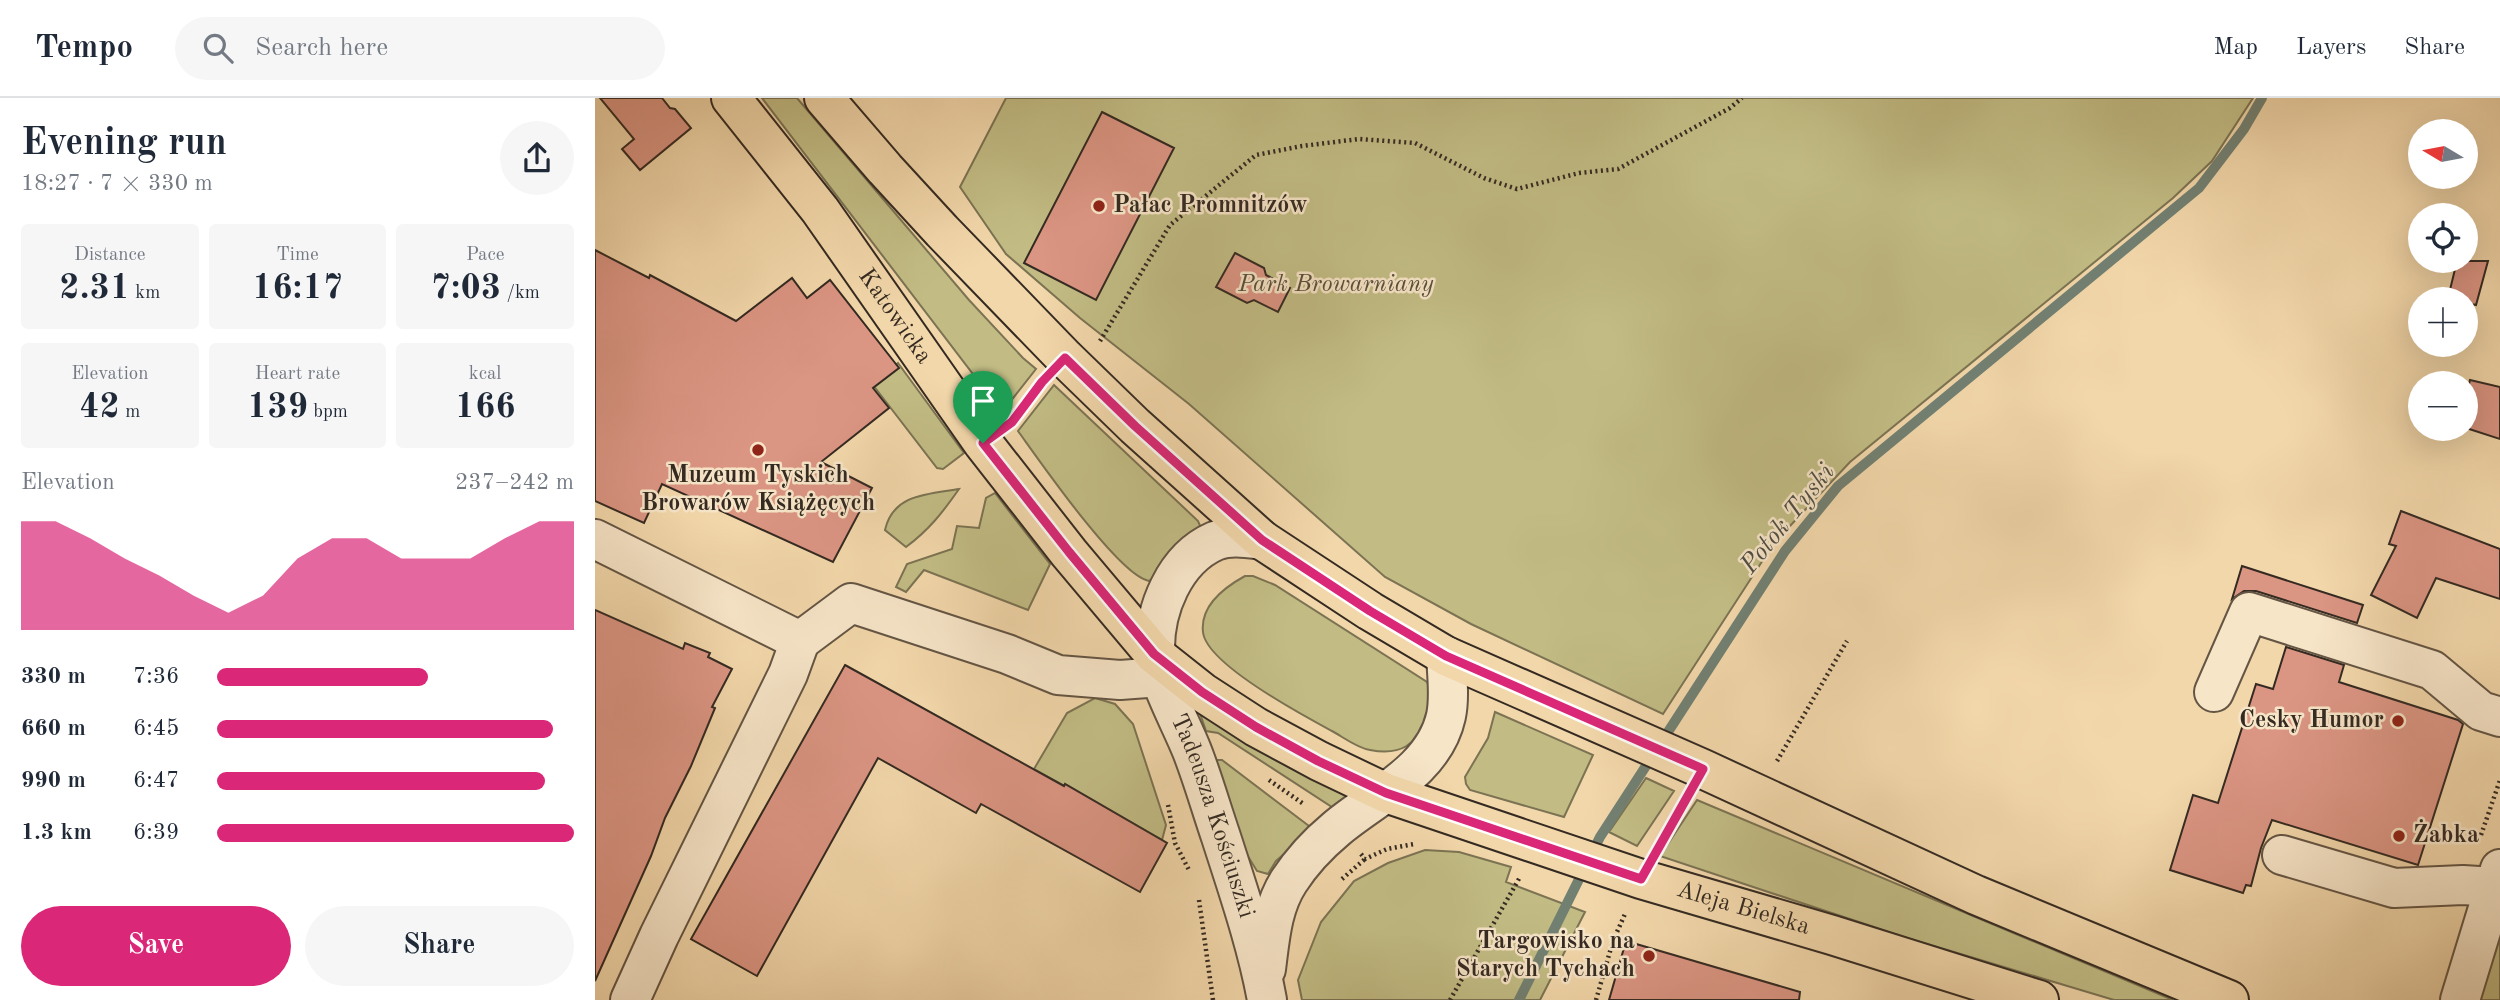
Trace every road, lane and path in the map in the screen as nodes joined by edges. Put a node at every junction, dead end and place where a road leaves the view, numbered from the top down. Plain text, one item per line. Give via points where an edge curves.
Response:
1 (731, 98) edge
2 (824, 98) edge
3 (1742, 98) edge
4 (1065, 358) junction
5 (983, 443) junction
6 (595, 539) edge
7 (1262, 540) junction
8 (1847, 640) dead end
9 (800, 641) junction
10 (1446, 656) junction
11 (1158, 666) junction
12 (2214, 692) dead end
13 (2500, 717) edge
14 (1693, 764) junction
15 (1773, 768) dead end
16 (1386, 793) junction
17 (1166, 795) dead end
18 (2282, 855) dead end
19 (1536, 856) junction
20 (1365, 859) dead end
21 (1192, 875) dead end
22 (1629, 875) junction
23 (2497, 878) edge
24 (1335, 885) dead end
25 (1199, 898) dead end
26 (1621, 920) dead end
27 (1265, 991) edge
28 (630, 1000) edge
29 (1213, 1000) edge
30 (1450, 1000) edge
31 (1596, 1000) edge
32 (2039, 1000) edge
33 (2229, 1000) edge
34 (2460, 1000) edge

1 - 5 main road, Katowicka via 820,209
2 - 4 main road via 885,169
3 - 4 path via 1618,169 1579,173 1517,189 1484,178 1415,143 1359,139 1256,155 1170,225 1099,342 1077,343
4 - 5 path via 1012,422
4 - 7 main road
5 - 11 main road, Katowicka
6 - 9 street
7 - 10 main road
7 - 11 street via 1235,537 1216,541 1182,568 1157,620
8 - 15 path
9 - 11 street via 851,603 1007,654 1058,676 1120,680
9 - 28 street
10 - 14 main road
10 - 16 street via 1446,716 1435,744
11 - 16 main road, Aleja Bielska via 1256,727
11 - 27 street, Tadeusza Kościuszki via 1235,881
12 - 13 street via 2249,612 2432,670 2481,711
14 - 22 path
14 - 33 main road via 1976,894
16 - 19 main road, Aleja Bielska
16 - 27 street, Tadeusza Kościuszki via 1337,828 1288,882 1274,914
17 - 21 path via 1175,843
18 - 23 street via 2394,888 2463,885
19 - 22 main road, Aleja Bielska
19 - 30 path
20 - 24 path
22 - 32 main road, Aleja Bielska
23 - 34 street
25 - 29 path
26 - 31 path

